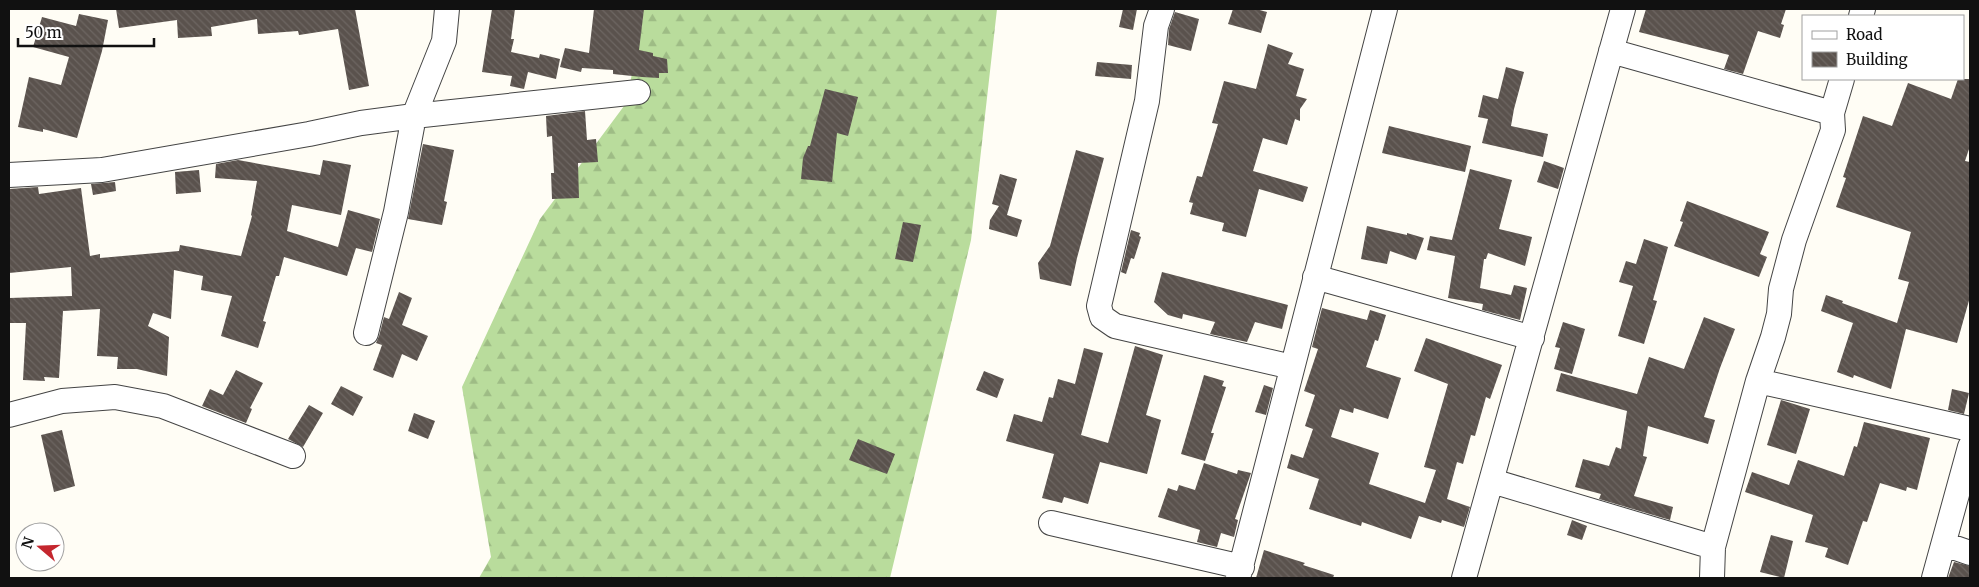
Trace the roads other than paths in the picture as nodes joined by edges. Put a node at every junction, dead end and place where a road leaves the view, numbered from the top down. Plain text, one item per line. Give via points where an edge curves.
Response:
1 (447, 9) edge
2 (1162, 9) edge
3 (1385, 9) edge
4 (1623, 9) edge
5 (1611, 51) junction
6 (1842, 80) edge
7 (638, 92) dead end
8 (1832, 113) junction
9 (414, 116) junction
10 (9, 176) edge
11 (1315, 277) junction
12 (366, 333) dead end
13 (1532, 338) junction
14 (1292, 367) junction
15 (1758, 381) junction
16 (9, 415) edge
17 (1970, 429) edge
18 (1970, 447) edge
19 (293, 456) dead end
20 (1492, 481) junction
21 (1963, 490) edge
22 (1051, 522) dead end
23 (1944, 544) junction
24 (1713, 547) junction
25 (1970, 553) edge
26 (1240, 573) edge
27 (1464, 578) edge
28 (1712, 578) edge
29 (1934, 578) edge

1 - 9 street via 444,41
2 - 14 street via 1156,26 1147,101 1099,306 1102,317 1115,326
3 - 11 street
4 - 5 street
5 - 8 street
5 - 13 street
6 - 8 street
7 - 9 street
8 - 15 street via 1833,130 1794,240 1781,289 1777,322
9 - 10 street via 102,170
9 - 12 street via 396,212
11 - 13 street
11 - 14 street
13 - 20 street
14 - 26 street
15 - 17 street
15 - 24 street
16 - 19 street via 62,401 115,397 163,406
18 - 21 street
20 - 24 street
20 - 27 street
21 - 23 street
22 - 26 street
23 - 25 street
23 - 29 street
24 - 28 street

